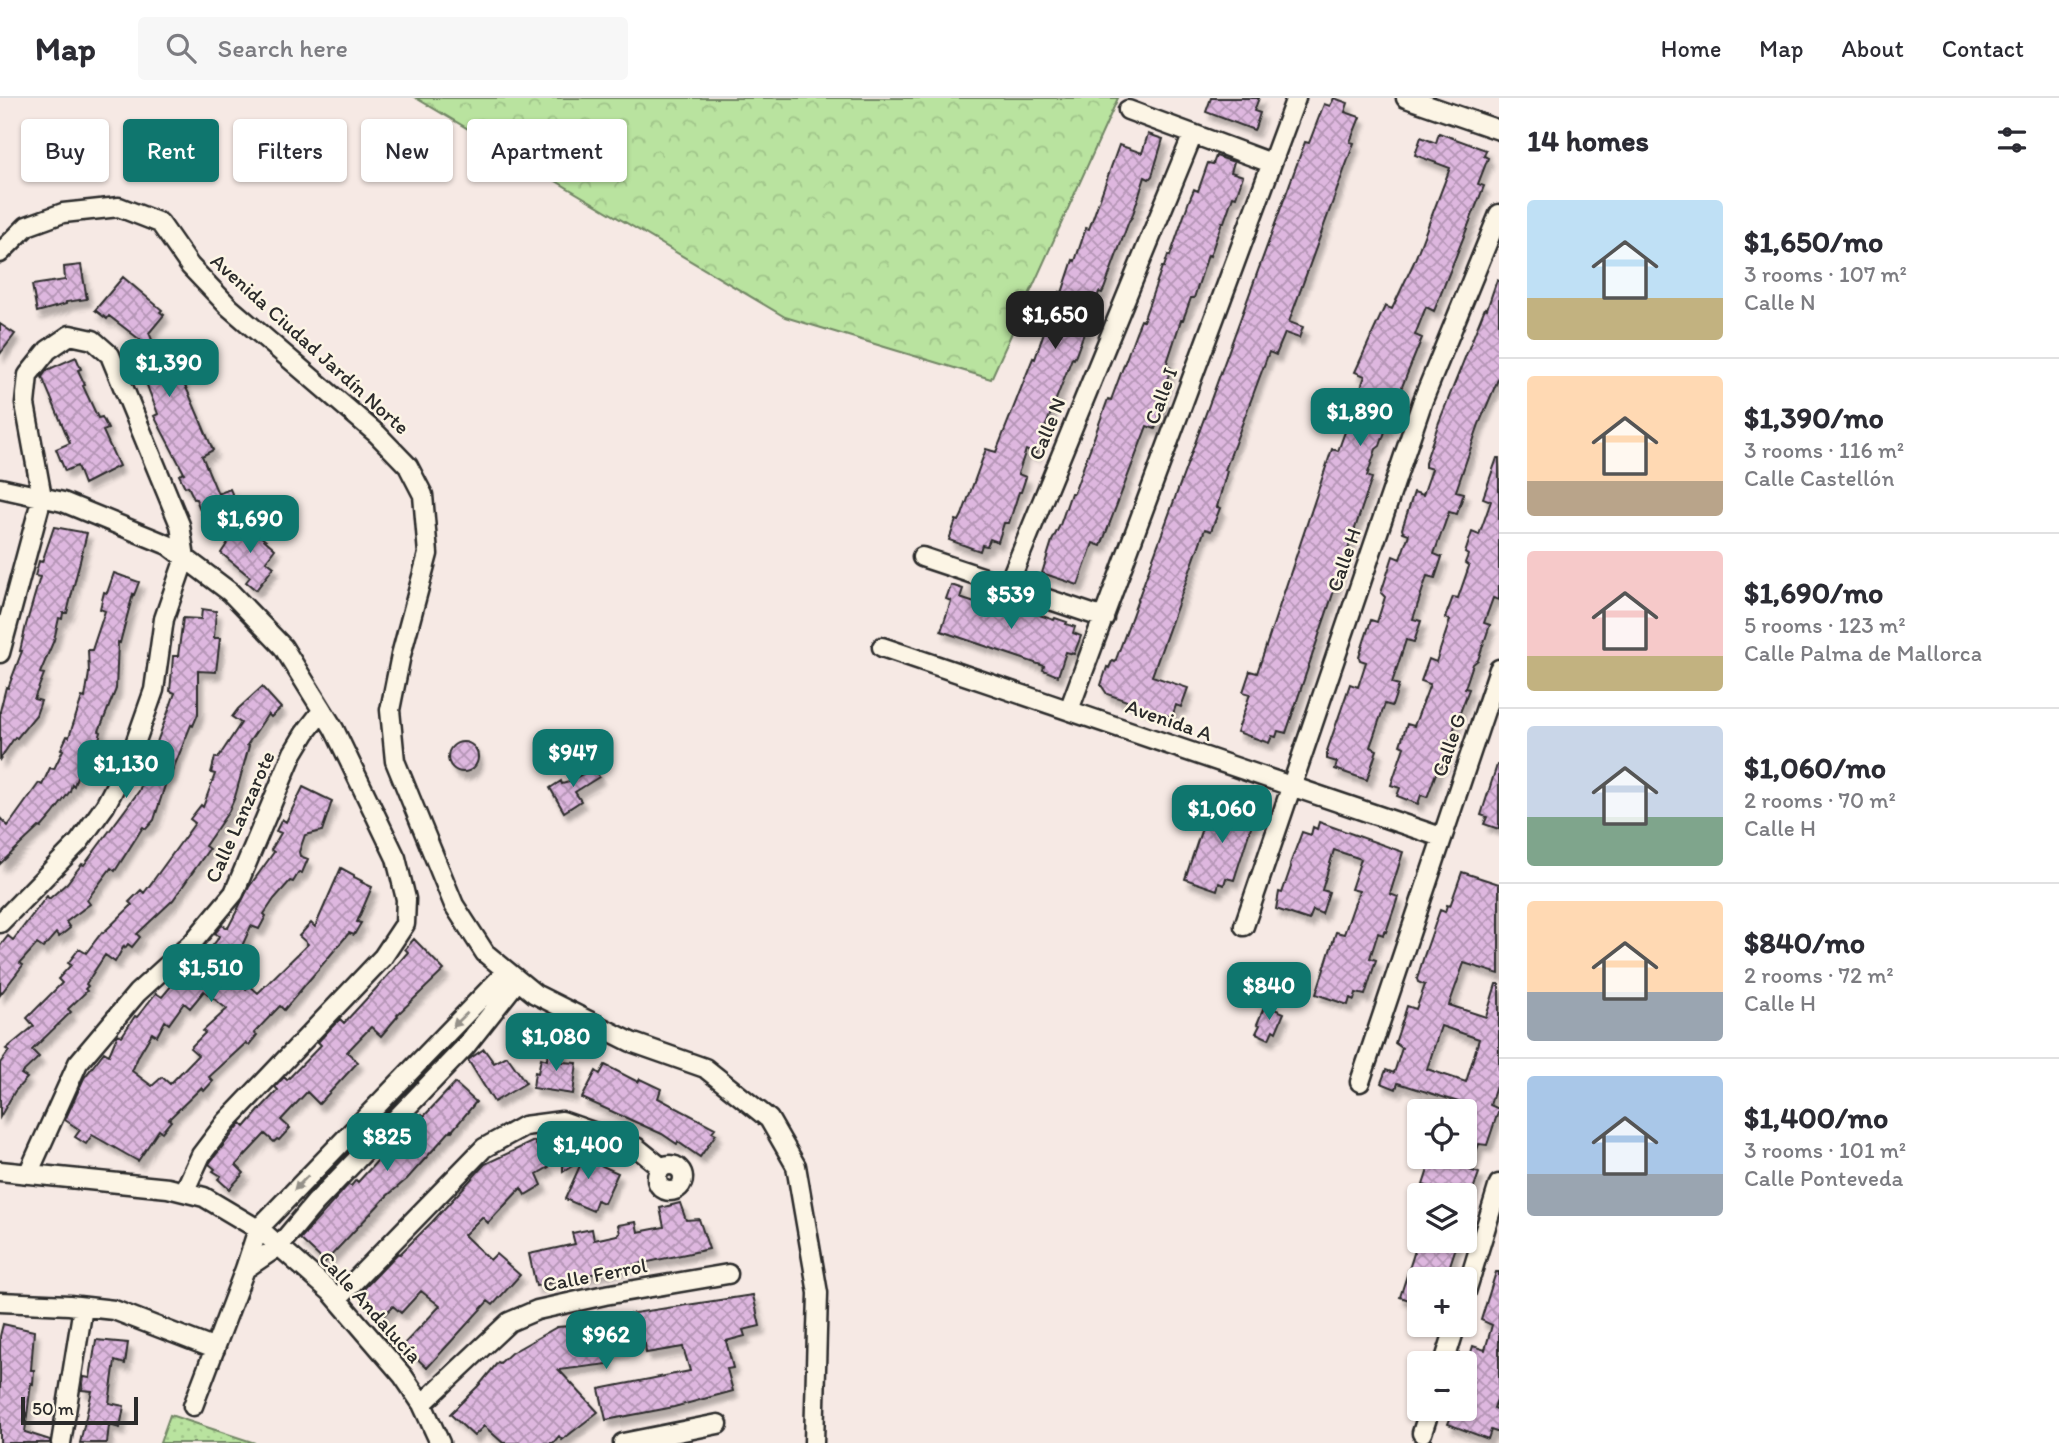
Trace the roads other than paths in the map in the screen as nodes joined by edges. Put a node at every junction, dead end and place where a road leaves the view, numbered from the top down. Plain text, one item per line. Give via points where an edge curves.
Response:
1 (1296, 98) edge
2 (1406, 98) edge
3 (1128, 110) dead end
4 (1499, 130) edge
5 (1193, 134) junction
6 (1271, 163) junction
7 (1499, 214) edge
8 (0, 253) edge
9 (0, 488) edge
10 (42, 497) junction
11 (922, 557) dead end
12 (185, 558) junction
13 (1007, 585) junction
14 (1104, 618) junction
15 (882, 647) dead end
16 (0, 653) edge
17 (1499, 669) edge
18 (1069, 710) junction
19 (322, 712) junction
20 (1292, 786) junction
21 (1441, 837) junction
22 (0, 923) edge
23 (1244, 926) dead end
24 (513, 976) junction
25 (1360, 1082) dead end
26 (662, 1168) dead end
27 (0, 1171) edge
28 (28, 1174) junction
29 (1499, 1184) edge
30 (184, 1192) junction
31 (258, 1228) junction
32 (279, 1246) junction
33 (1474, 1267) edge
34 (245, 1269) junction
35 (728, 1274) dead end
36 (337, 1299) junction
37 (0, 1302) edge
38 (83, 1307) junction
39 (215, 1349) junction
40 (422, 1405) junction
41 (193, 1406) dead end
42 (1426, 1421) edge
43 (719, 1424) dead end
44 (1422, 1433) dead end
45 (61, 1443) edge
46 (440, 1443) edge
47 (623, 1443) edge
48 (814, 1443) edge

1 - 6 street, Calle I
2 - 4 street
3 - 5 street
5 - 6 street
5 - 13 street, Calle N
6 - 14 street, Calle I
7 - 20 street, Calle H via 1423,400
8 - 24 street, Avenida Ciudad Jardín Norte via 27,226 63,213 119,207 160,223 190,266 229,307 377,433 408,466 423,495 428,554 390,710 395,761 454,905 485,953
9 - 10 street
10 - 12 street via 168,545
10 - 12 street via 25,404 28,375 48,350 70,335 93,340 110,355 141,427 180,525
10 - 16 street
11 - 13 street
12 - 19 street via 230,592 283,647
12 - 22 street via 164,619 154,690 131,758 79,842
13 - 14 street
14 - 18 street, Calle I
15 - 18 street, Avenida A
17 - 21 street, Calle G
18 - 20 street, Avenida A
19 - 28 street, Calle Lanzarote via 293,753 234,893 193,942 137,993 78,1063
19 - 30 street via 396,858 406,899 405,924 383,957 226,1122 201,1155
20 - 21 street, Avenida A
20 - 23 street, Calle H
21 - 25 street, Calle G
24 -> 31 street
24 - 32 street via 465,1047
24 - 48 street, Avenida Ciudad Jardín Norte via 536,994 631,1042 705,1068 769,1119 796,1167 818,1293
26 - 36 street via 636,1147 562,1121 524,1126 484,1147
27 - 28 street, Calle Andalucía
28 - 30 street, Calle Andalucía
29 - 33 street
30 - 31 street, Calle Andalucía via 204,1197
31 - 32 street, Calle Andalucía
31 - 34 street
32 - 34 street
32 - 36 street, Calle Andalucía
34 - 39 street
35 - 40 street, Calle Ferrol via 537,1310 509,1322
36 - 40 street, Calle Andalucía
37 - 38 street
38 - 39 street via 114,1310
38 - 45 street
39 - 41 street
40 - 46 street, Calle Andalucía
42 - 44 street
43 - 47 street

